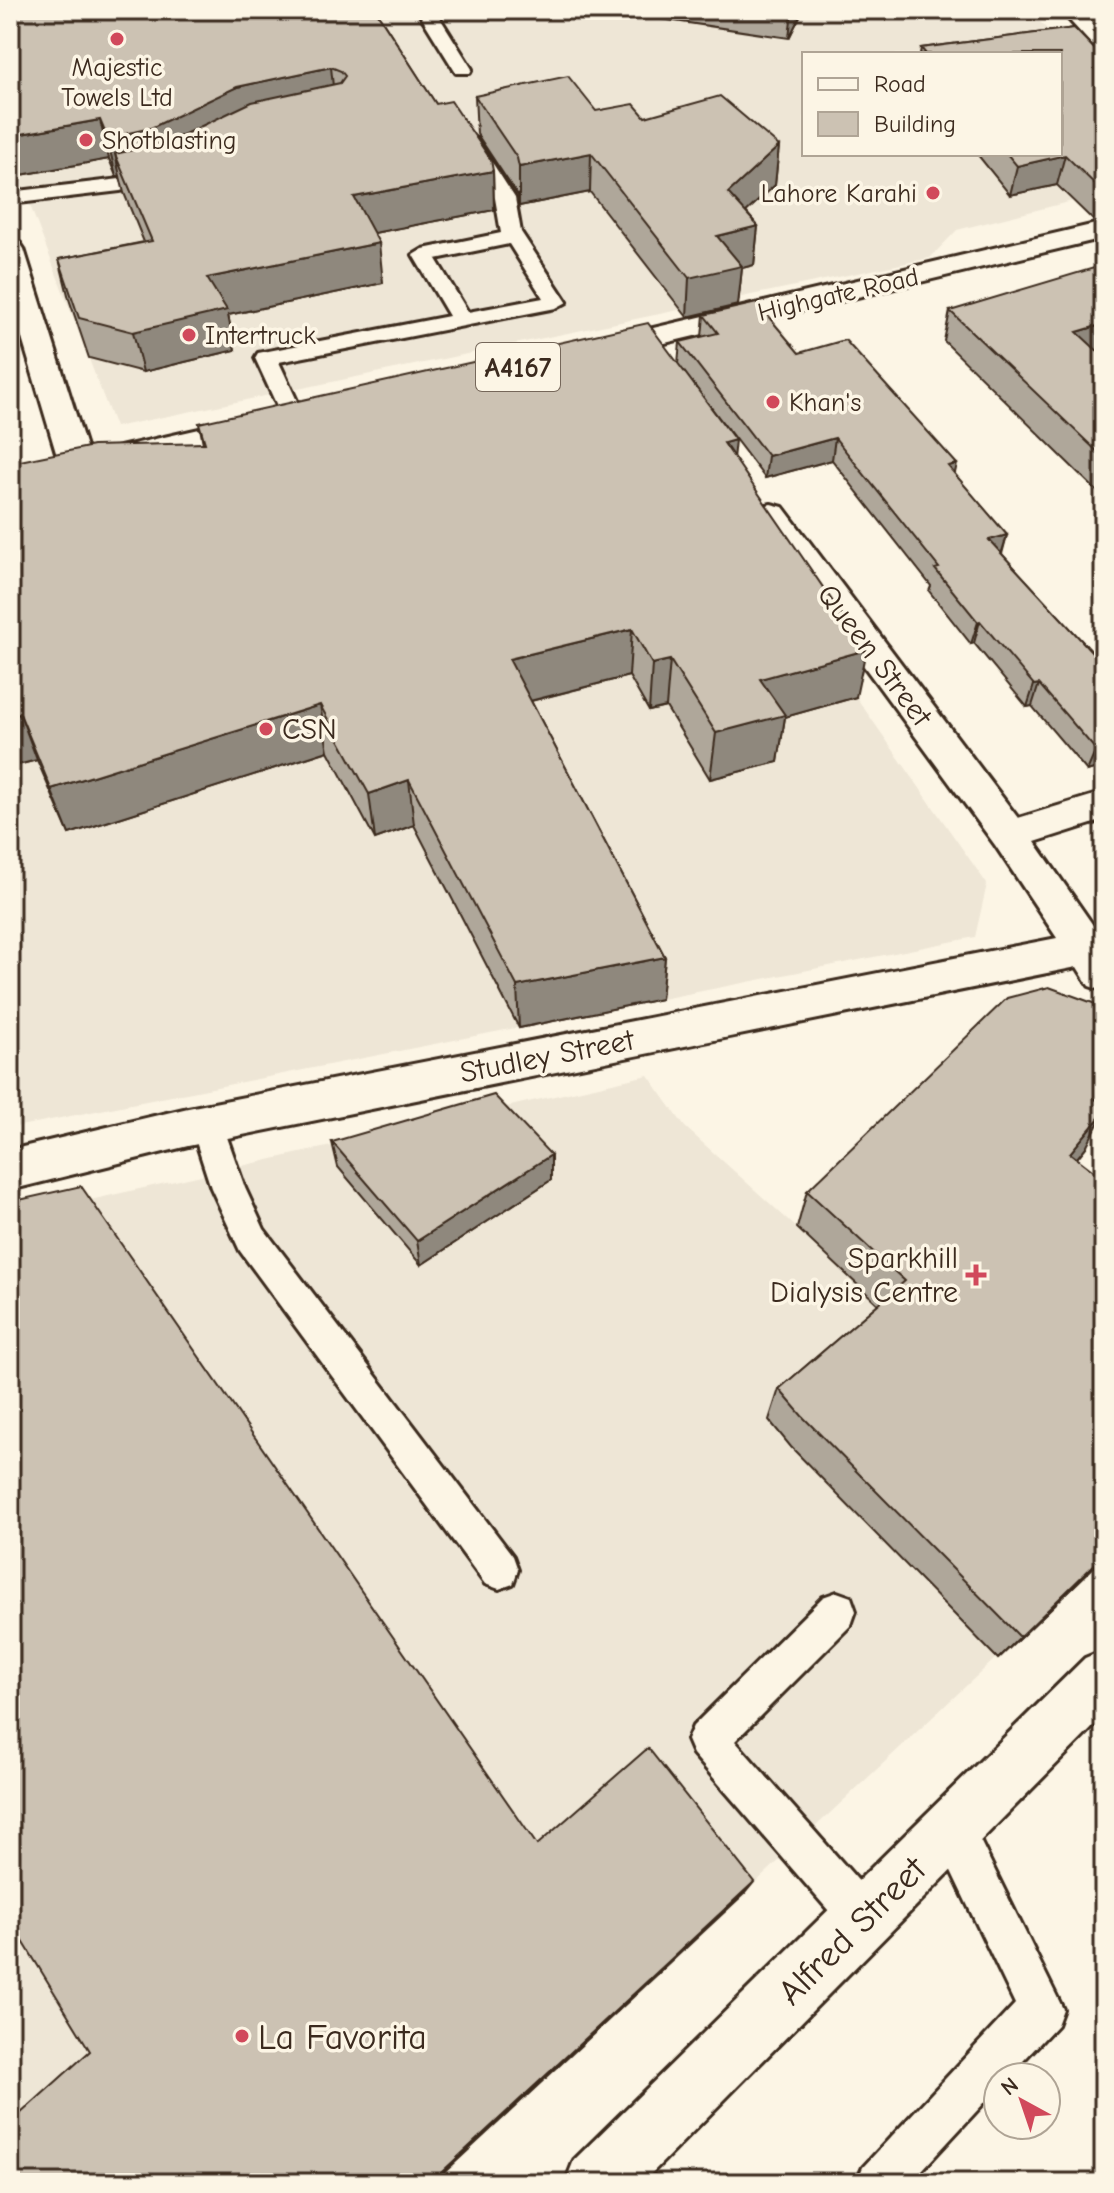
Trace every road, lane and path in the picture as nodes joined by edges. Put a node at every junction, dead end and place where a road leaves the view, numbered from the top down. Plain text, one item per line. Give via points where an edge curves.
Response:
1 (426, 10) edge
2 (1072, 10) edge
3 (1104, 43) edge
4 (463, 69) dead end
5 (462, 132) edge
6 (180, 169) edge
7 (10, 198) edge
8 (1104, 230) edge
9 (514, 237) junction
10 (10, 249) edge
11 (462, 320) junction
12 (565, 357) edge
13 (323, 411) edge
14 (293, 418) junction
15 (76, 466) junction
16 (10, 482) edge
17 (751, 488) edge
18 (1104, 806) edge
19 (1009, 835) junction
20 (1095, 962) edge
21 (206, 1123) junction
22 (10, 1170) edge
23 (499, 1570) dead end
24 (837, 1611) dead end
25 (1104, 1677) edge
26 (952, 1829) junction
27 (863, 1918) junction
28 (597, 2183) edge
29 (879, 2183) edge

1 - 4 lane
2 - 3 main road
5 - 9 lane via 505,198
6 - 7 lane via 120,185
8 - 12 main road, Highgate Road / A4167 via 651,354
9 - 11 lane via 423,255
9 - 11 lane via 556,302
10 - 15 main road
11 - 14 lane via 266,358
13 - 14 main road
14 - 15 main road
15 - 16 main road
17 - 19 main road, Queen Street
18 - 19 main road
19 - 20 main road, Queen Street
20 - 21 main road, Studley Street
21 - 22 main road, Studley Street
21 - 23 lane via 252,1240
24 - 27 lane via 707,1740
25 - 26 main road, Alfred Street
26 - 27 main road, Alfred Street
26 - 29 lane via 1041,2009
27 - 28 main road, Alfred Street

